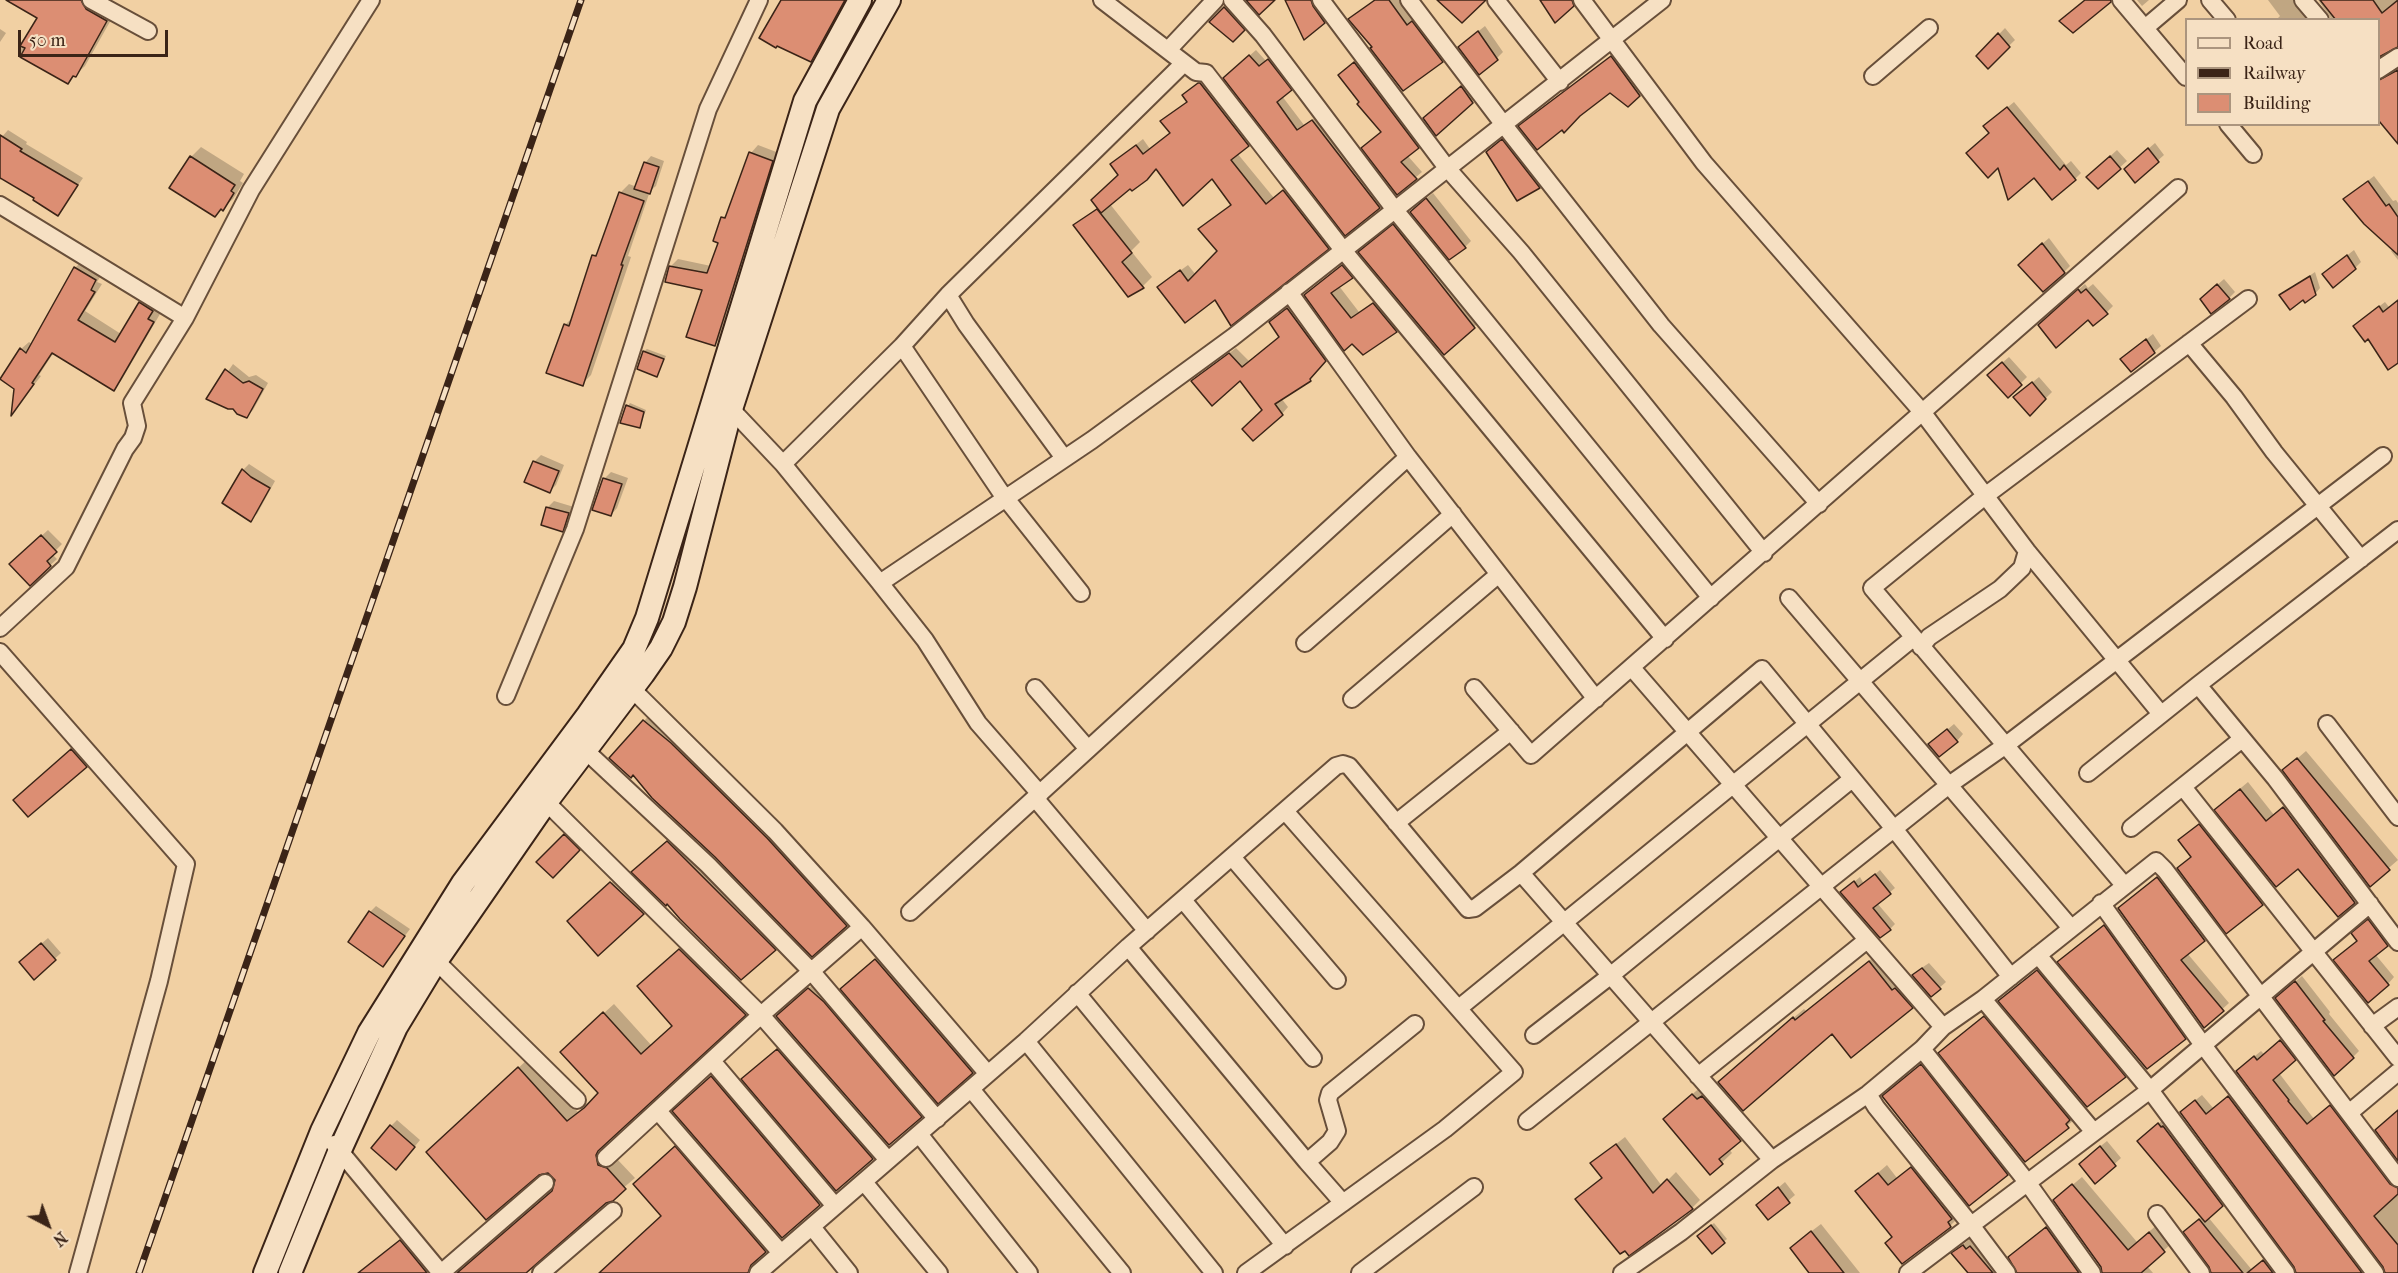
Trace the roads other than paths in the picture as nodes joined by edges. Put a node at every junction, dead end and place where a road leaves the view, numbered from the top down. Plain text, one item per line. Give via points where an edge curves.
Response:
1 (91, 0) edge
2 (371, 0) edge
3 (759, 0) edge
4 (860, 0) edge
5 (889, 0) edge
6 (1102, 0) edge
7 (1215, 0) edge
8 (1232, 0) edge
9 (1321, 0) edge
10 (1409, 0) edge
11 (1496, 0) edge
12 (1582, 0) edge
13 (1662, 0) edge
14 (2121, 0) edge
15 (2178, 0) edge
16 (2210, 0) edge
17 (2303, 0) edge
18 (2224, 18) edge
19 (2318, 18) edge
20 (1929, 28) dead end
21 (2145, 28) junction
22 (148, 31) dead end
23 (1613, 39) junction
24 (1168, 50) junction
25 (2398, 57) edge
26 (1184, 63) junction
27 (2380, 69) edge
28 (2185, 75) edge
29 (1874, 76) dead end
30 (1560, 82) junction
31 (1504, 125) junction
32 (2230, 126) edge
33 (2253, 154) dead end
34 (1447, 168) junction
35 (2178, 188) dead end
36 (0, 205) edge
37 (1395, 210) junction
38 (1343, 250) junction
39 (1289, 292) junction
40 (948, 295) junction
41 (2248, 299) dead end
42 (185, 318) junction
43 (2189, 343) junction
44 (902, 346) junction
45 (731, 409) junction
46 (1923, 413) junction
47 (2383, 456) dead end
48 (1408, 457) junction
49 (1064, 458) junction
50 (783, 464) junction
51 (1985, 496) junction
52 (1006, 497) junction
53 (1819, 504) junction
54 (2318, 505) junction
55 (1452, 514) junction
56 (2398, 530) edge
57 (2027, 551) junction
58 (1764, 553) junction
59 (2361, 560) junction
60 (1499, 574) junction
61 (880, 583) junction
62 (1081, 593) dead end
63 (1788, 597) dead end
64 (1711, 598) junction
65 (0, 628) edge
66 (1665, 639) junction
67 (1917, 642) junction
68 (1305, 643) dead end
69 (0, 652) edge
70 (2118, 660) junction
71 (1632, 668) junction
72 (624, 682) junction
73 (1859, 682) junction
74 (2198, 685) junction
75 (1035, 688) dead end
76 (1474, 688) dead end
77 (506, 696) dead end
78 (1352, 699) dead end
79 (1596, 699) junction
80 (2161, 714) junction
81 (1808, 724) junction
82 (2327, 724) dead end
83 (1511, 731) junction
84 (1688, 732) junction
85 (2242, 739) junction
86 (2006, 745) junction
87 (1088, 749) junction
88 (586, 751) junction
89 (2088, 772) dead end
90 (1852, 779) junction
91 (1733, 784) junction
92 (1949, 785) junction
93 (2183, 787) junction
94 (540, 796) junction
95 (1037, 796) junction
96 (1285, 811) junction
97 (2398, 817) edge
98 (1396, 823) junction
99 (2131, 828) dead end
100 (1895, 830) junction
101 (1779, 837) junction
102 (1232, 857) junction
103 (1521, 873) junction
104 (1823, 885) junction
105 (2124, 885) junction
106 (1183, 900) junction
107 (2101, 903) junction
108 (2370, 904) junction
109 (910, 912) dead end
110 (1564, 923) junction
111 (862, 927) junction
112 (2071, 928) junction
113 (1147, 931) junction
114 (1868, 940) junction
115 (2398, 942) edge
116 (1128, 947) junction
117 (2314, 952) junction
118 (2038, 955) junction
119 (436, 961) junction
120 (812, 972) junction
121 (1610, 976) junction
122 (2011, 977) junction
123 (1337, 980) dead end
124 (1077, 993) junction
125 (2261, 997) junction
126 (1983, 999) junction
127 (2398, 1007) edge
128 (1459, 1008) junction
129 (761, 1015) junction
130 (1651, 1023) junction
131 (1414, 1024) dead end
132 (2372, 1026) junction
133 (1943, 1027) junction
134 (1534, 1035) dead end
135 (1026, 1041) junction
136 (2203, 1045) junction
137 (1922, 1049) junction
138 (2398, 1058) edge
139 (1313, 1059) dead end
140 (712, 1061) junction
141 (2398, 1072) edge
142 (988, 1074) junction
143 (1698, 1076) junction
144 (971, 1089) junction
145 (2150, 1090) junction
146 (1868, 1094) junction
147 (578, 1100) dead end
148 (658, 1111) junction
149 (2349, 1113) junction
150 (937, 1119) junction
151 (1527, 1121) dead end
152 (322, 1131) junction
153 (2093, 1131) junction
154 (919, 1134) junction
155 (340, 1150) junction
156 (606, 1158) dead end
157 (888, 1160) junction
158 (1772, 1160) junction
159 (1307, 1162) junction
160 (2398, 1178) edge
161 (864, 1182) junction
162 (2027, 1182) junction
163 (545, 1183) dead end
164 (1474, 1187) dead end
165 (1343, 1203) junction
166 (835, 1206) junction
167 (613, 1211) dead end
168 (2157, 1214) dead end
169 (1971, 1225) junction
170 (812, 1227) junction
171 (1285, 1246) junction
172 (782, 1253) junction
173 (761, 1272) edge
174 (1912, 1272) edge
175 (78, 1273) edge
176 (265, 1273) edge
177 (290, 1273) edge
178 (441, 1273) edge
179 (541, 1273) edge
180 (849, 1273) edge
181 (939, 1273) edge
182 (1029, 1273) edge
183 (1122, 1273) edge
184 (1214, 1273) edge
185 (1246, 1273) edge
186 (1360, 1273) edge
187 (1622, 1273) edge
188 (2007, 1273) edge
189 (2092, 1273) edge
190 (2201, 1273) edge
191 (2286, 1273) edge
192 (2375, 1273) edge

1 - 22 street
2 - 42 street via 251,190
3 - 77 street via 708,109 575,530
4 - 72 street via 805,101
5 - 45 street via 828,109
6 - 24 street
7 - 24 street
8 - 37 street via 1263,35
9 - 34 street
10 - 31 street
11 - 30 street
12 - 23 street
13 - 23 street
14 - 21 street
15 - 21 street
16 - 18 street
17 - 19 street
20 - 29 street
21 - 28 street
23 - 30 street
23 - 46 street via 1704,163
24 - 26 street
25 - 27 street
26 - 38 street via 1196,72 1206,73
26 - 40 street
30 - 31 street
31 - 34 street
31 - 53 street via 1661,325
32 - 33 street
34 - 37 street
34 - 58 street via 1521,252
35 - 46 street
36 - 42 street
37 - 38 street
37 - 64 street
38 - 39 street
38 - 66 street
39 - 48 street
39 - 49 street via 1233,338
40 - 44 street
40 - 49 street
41 - 43 street
42 - 65 street via 132,403 137,426 133,438 66,567
43 - 51 street
43 - 54 street
44 - 50 street
44 - 52 street
45 - 50 street
45 - 72 street via 674,622 661,648
46 - 51 street
46 - 53 street
47 - 54 street
48 - 55 street
48 - 87 street
49 - 52 street
50 - 61 street
51 - 57 street
51 - 67 street via 1872,588
52 - 61 street
52 - 62 street
53 - 58 street
54 - 59 street
54 - 70 street
55 - 60 street
55 - 68 street
56 - 59 street
57 - 67 street via 2022,568 2000,589
57 - 70 street
58 - 64 street
59 - 74 street
60 - 78 street
60 - 79 street
61 - 95 street via 925,640 978,723
63 - 73 street
64 - 66 street
66 - 71 street
67 - 73 street
67 - 86 street
69 - 175 street via 186,864 159,981
70 - 80 street
70 - 86 street
71 - 79 street
71 - 84 street
72 - 88 street
72 - 94 street
72 - 111 street via 775,831
73 - 81 street
73 - 92 street
74 - 80 street
74 - 85 street
75 - 87 street
76 - 83 street
79 - 83 street via 1531,755
80 - 89 street
81 - 84 street via 1762,669
81 - 90 street
81 - 91 street
82 - 97 street
83 - 98 street
84 - 91 street
84 - 103 street
85 - 93 street
85 - 108 street
86 - 92 street
86 - 105 street
87 - 95 street
88 - 94 street
88 - 120 street via 708,865
90 - 100 street
90 - 101 street
91 - 101 street
91 - 110 street
92 - 100 street
92 - 112 street
93 - 99 street
93 - 117 street
94 - 119 street
94 - 129 street
94 - 152 street via 463,883 422,946 369,1033
95 - 109 street
95 - 113 street
96 - 98 street via 1343,764 1349,766
96 - 102 street
96 - 128 street
98 - 103 street via 1468,909 1476,908
100 - 104 street
100 - 122 street
101 - 104 street
101 - 121 street
102 - 106 street
102 - 123 street
103 - 110 street
104 - 114 street
104 - 130 street
105 - 107 street
105 - 125 street via 2156,861
106 - 113 street
106 - 139 street
107 - 112 street
107 - 136 street
108 - 115 street
108 - 117 street
110 - 121 street
110 - 128 street
111 - 120 street
111 - 142 street
112 - 118 street
113 - 116 street
114 - 133 street
114 - 143 street
116 - 124 street
116 - 159 street
117 - 125 street
117 - 132 street
118 - 122 street
118 - 145 street
119 - 147 street
119 - 155 street via 396,1027
120 - 129 street
120 - 150 street
121 - 130 street
121 - 134 street
122 - 126 street
124 - 135 street
124 - 171 street
125 - 136 street
125 - 149 street
126 - 133 street
126 - 153 street
127 - 132 street
128 - 165 street via 1514,1072 1445,1129
129 - 140 street
129 - 157 street
130 - 143 street
130 - 151 street
131 - 159 street via 1330,1093 1328,1100 1337,1131
132 - 138 street
133 - 137 street
135 - 142 street
135 - 184 street
136 - 145 street
136 - 192 street
137 - 146 street
137 - 162 street
140 - 148 street
140 - 166 street
141 - 149 street
142 - 144 street
143 - 158 street
144 - 150 street
144 - 183 street
145 - 153 street
145 - 191 street
146 - 158 street
146 - 169 street
148 - 156 street
148 - 172 street
149 - 160 street
150 - 154 street
152 - 155 street
152 - 176 street
153 - 162 street
154 - 157 street
154 - 182 street
155 - 177 street
155 - 178 street
157 - 161 street
158 - 187 street
159 - 165 street
161 - 166 street
161 - 181 street
162 - 169 street
162 - 189 street
163 - 178 street
164 - 186 street
165 - 171 street
166 - 170 street
167 - 179 street
168 - 190 street
169 - 174 street
169 - 188 street
170 - 172 street
170 - 180 street
171 - 185 street
172 - 173 street

